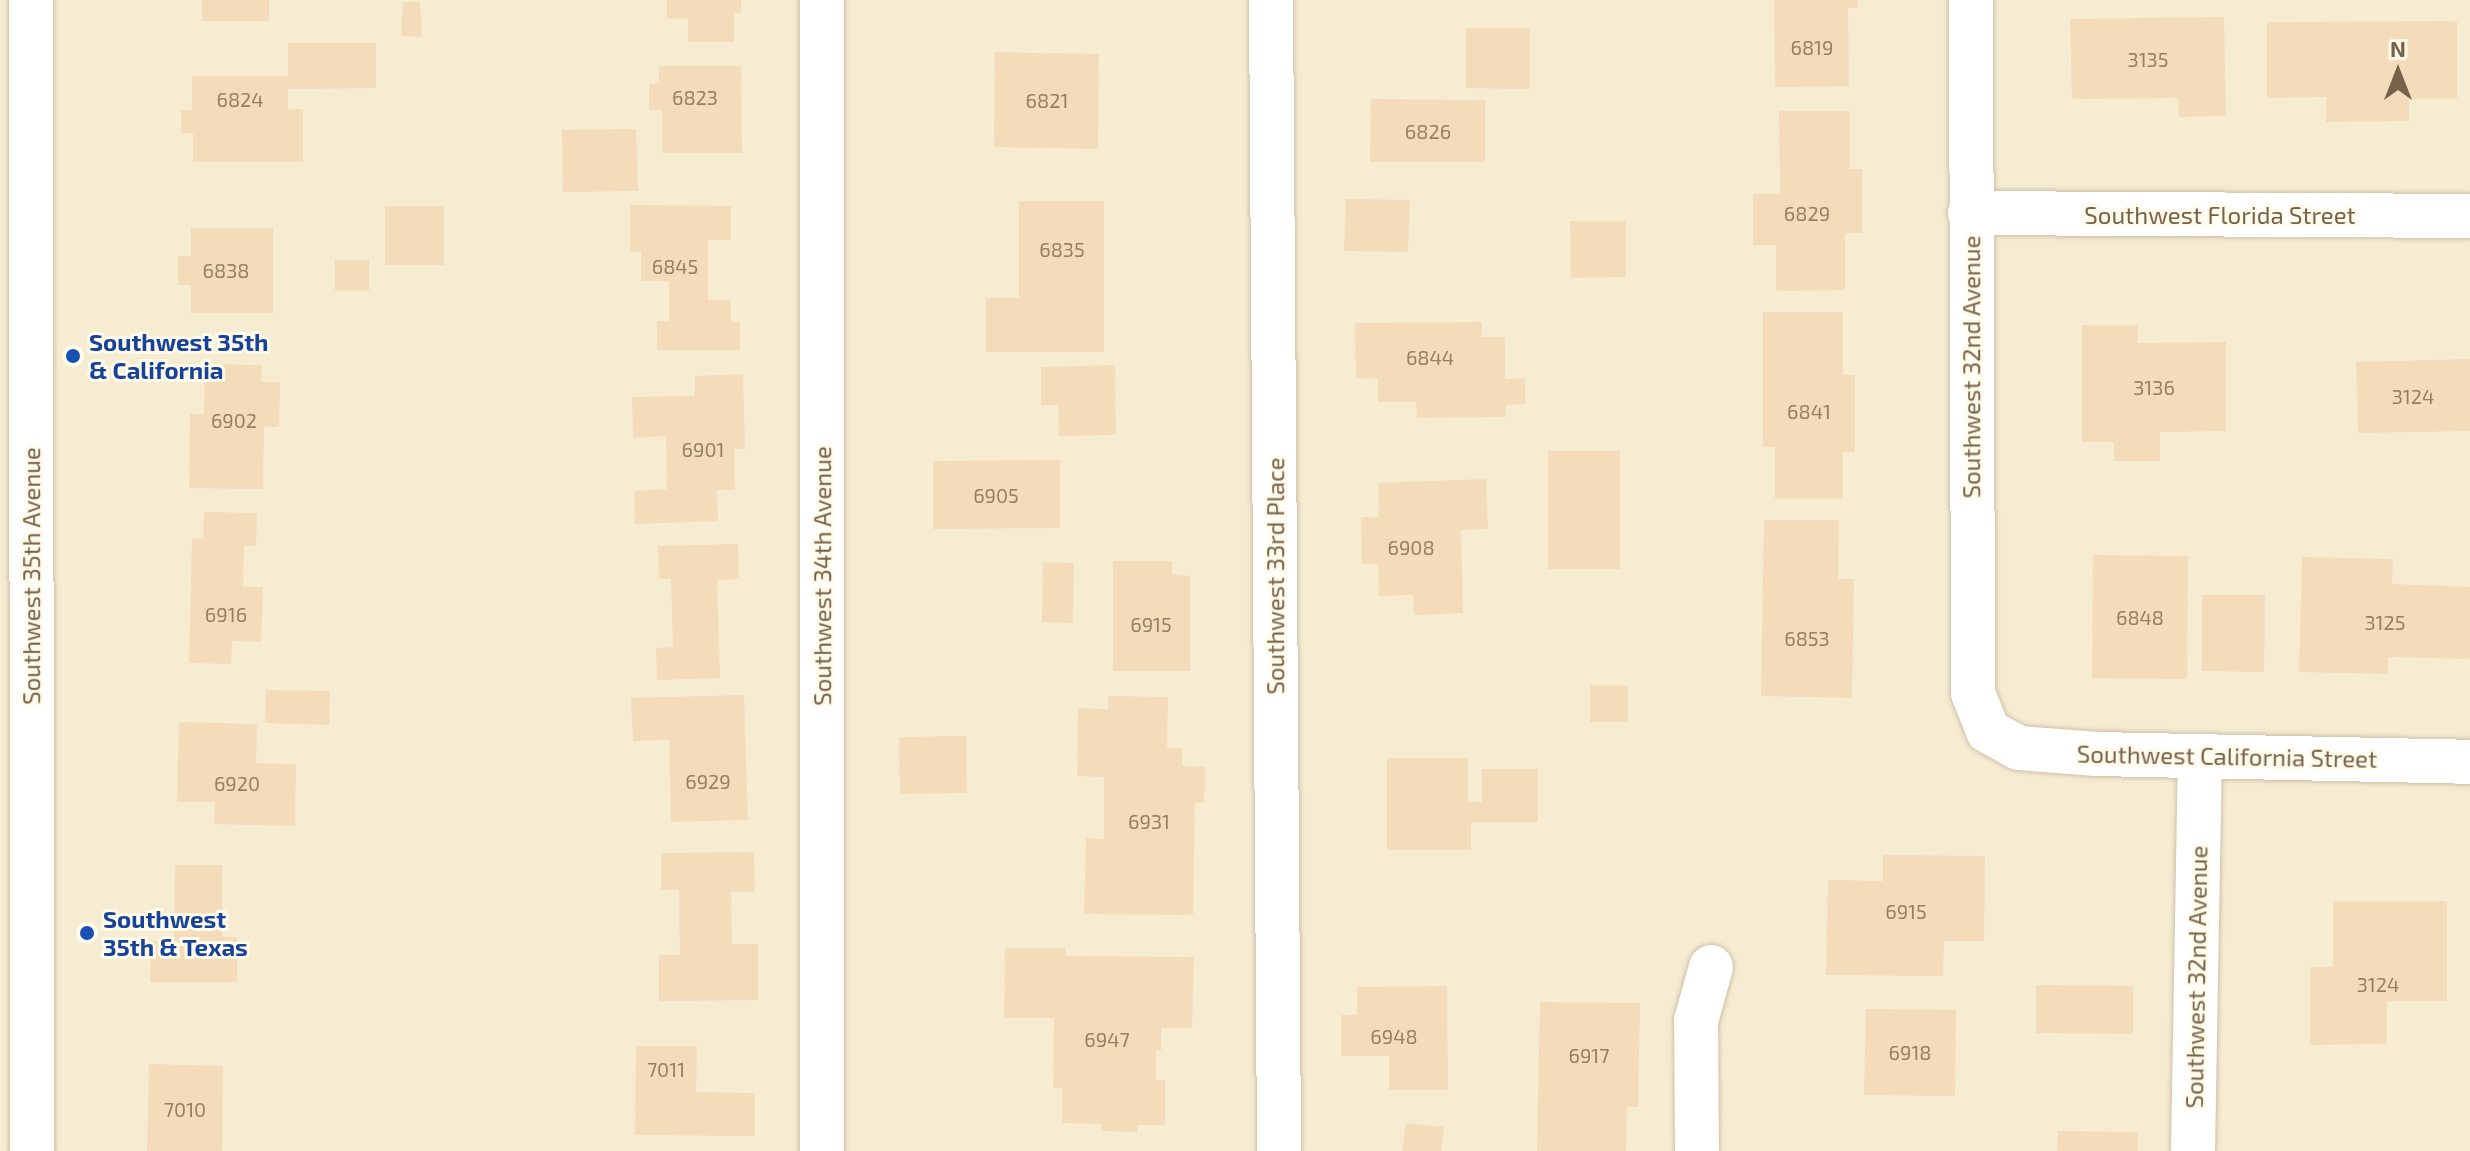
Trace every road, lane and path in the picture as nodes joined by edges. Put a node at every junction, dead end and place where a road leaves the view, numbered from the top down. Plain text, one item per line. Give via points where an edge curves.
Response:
1 (31, 0) edge
2 (822, 0) edge
3 (1271, 0) edge
4 (1971, 0) edge
5 (1970, 213) junction
6 (2470, 216) edge
7 (16, 339) edge
8 (1988, 731) joint
9 (2200, 756) junction
10 (2470, 762) edge
11 (15, 930) edge
12 (1711, 967) dead end
13 (32, 1151) edge
14 (822, 1151) edge
15 (1279, 1151) edge
16 (1697, 1151) edge
17 (2193, 1151) edge

1 - 7 street, Southwest 35th Avenue
2 - 14 street, Southwest 34th Avenue
3 - 15 street, Southwest 33rd Place
4 - 5 street, Southwest 32nd Avenue
5 - 6 street, Southwest Florida Street
5 - 8 street, Southwest 32nd Avenue via 1973,693
7 - 11 street, Southwest 35th Avenue
8 - 9 street, Southwest California Street via 2019,748
9 - 10 street, Southwest California Street
9 - 17 street, Southwest 32nd Avenue
11 - 13 street, Southwest 35th Avenue
12 - 16 street via 1696,1021

